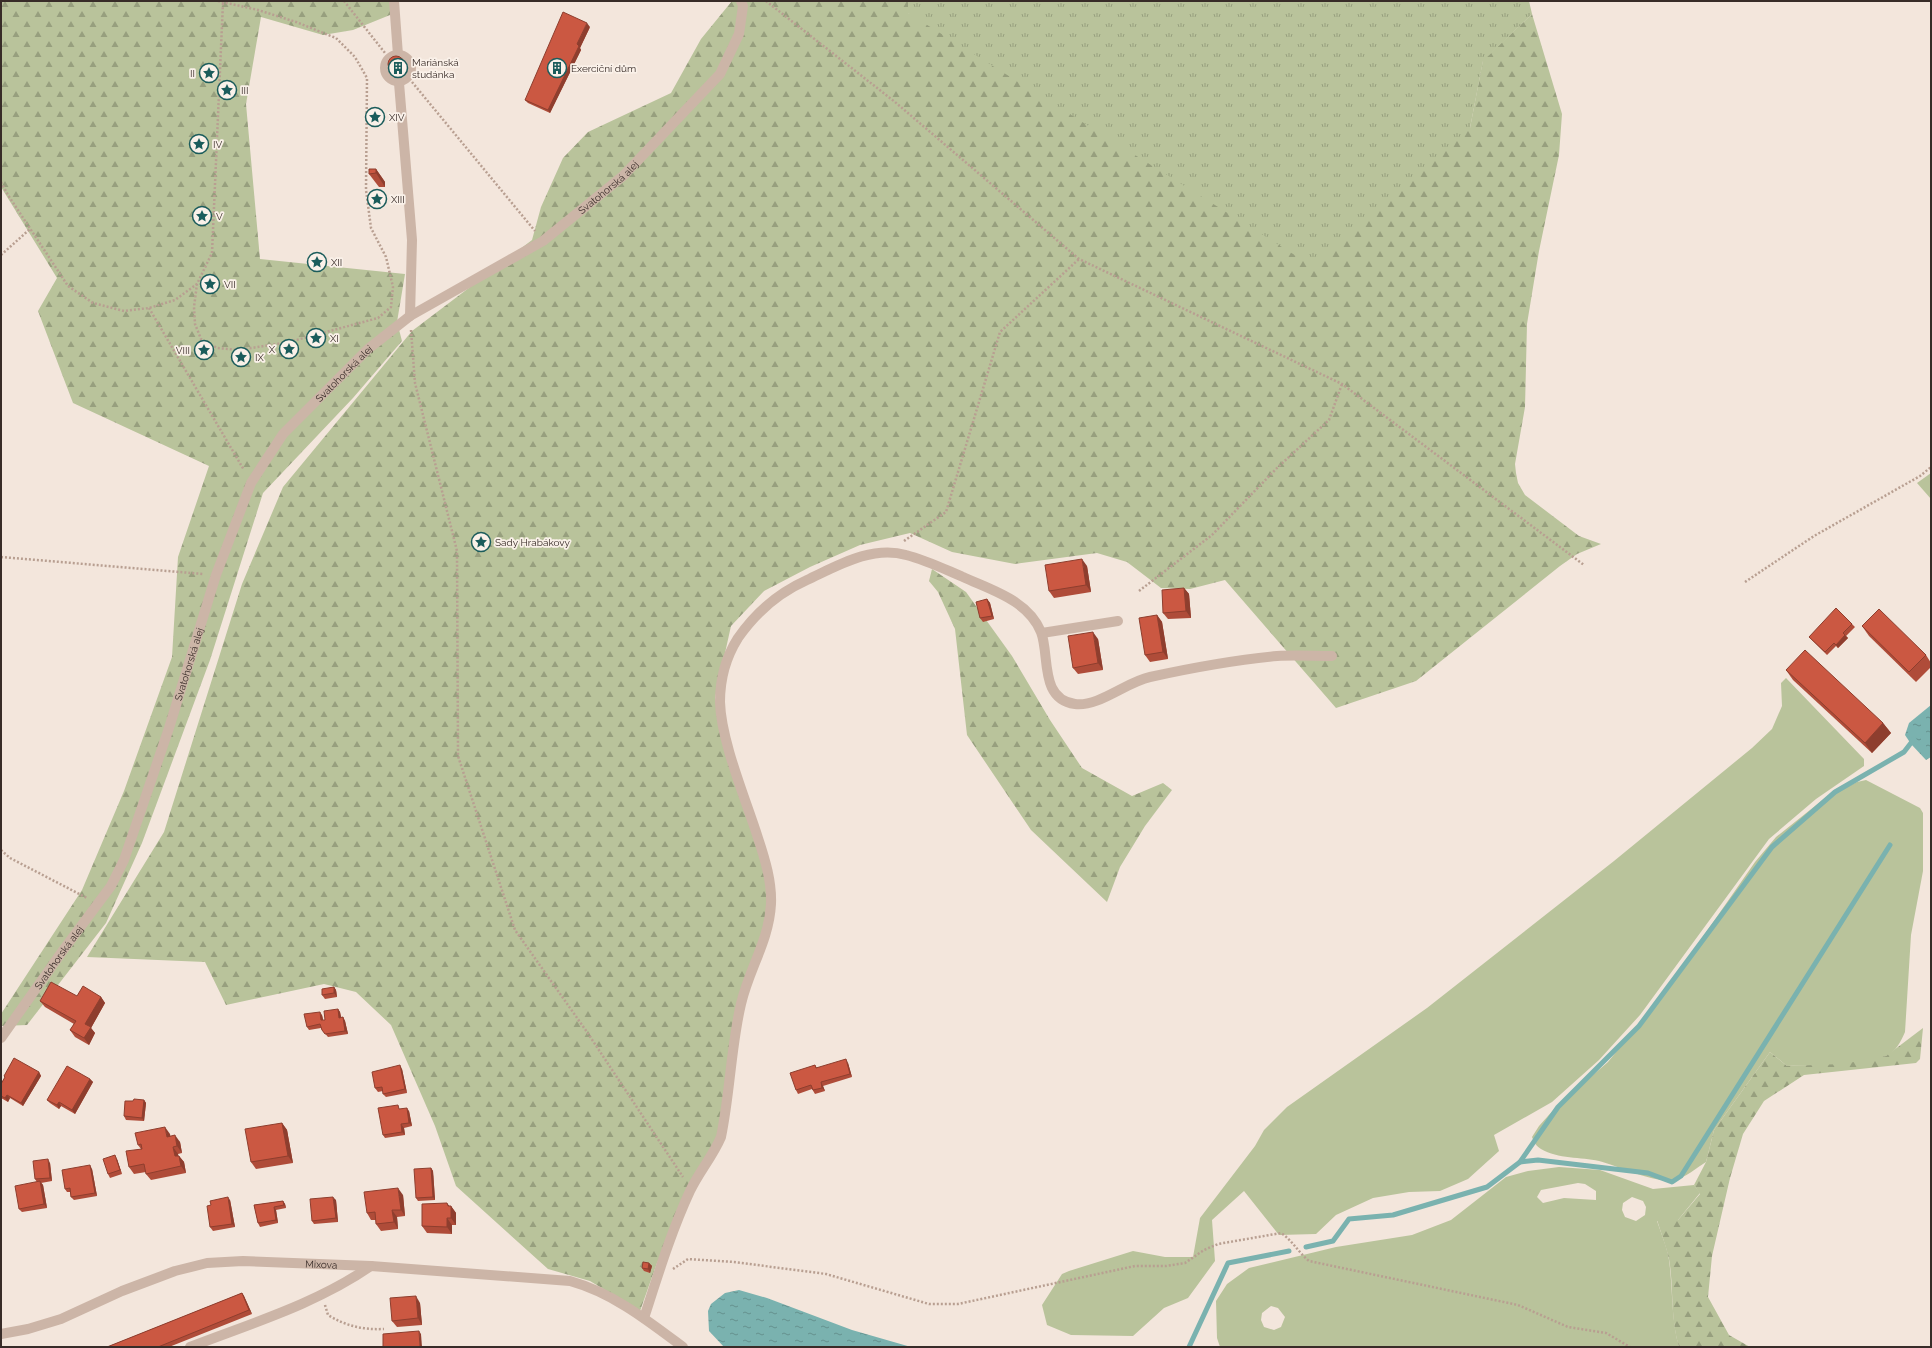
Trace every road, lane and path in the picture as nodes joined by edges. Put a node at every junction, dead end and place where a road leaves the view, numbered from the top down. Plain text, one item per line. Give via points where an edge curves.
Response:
1 (218, 1) edge
2 (344, 1) edge
3 (394, 1) edge
4 (741, 1) edge
5 (766, 1) edge
6 (224, 2) edge
7 (393, 56) junction
8 (408, 78) junction
9 (399, 83) junction
10 (1, 182) edge
11 (30, 229) junction
12 (543, 241) junction
13 (1, 255) edge
14 (1078, 259) junction
15 (197, 284) junction
16 (149, 308) junction
17 (410, 316) junction
18 (1342, 384) junction
19 (1931, 467) edge
20 (251, 483) junction
21 (900, 544) dead end
22 (1, 557) edge
23 (1584, 565) dead end
24 (216, 575) junction
25 (1745, 582) dead end
26 (1139, 591) dead end
27 (1118, 621) dead end
28 (1042, 633) junction
29 (1332, 656) dead end
30 (1, 850) edge
31 (98, 903) junction
32 (1, 1038) edge
33 (691, 1189) junction
34 (371, 1266) junction
35 (656, 1281) junction
36 (321, 1296) junction
37 (644, 1318) junction
38 (384, 1329) dead end
39 (1, 1334) edge
40 (190, 1347) edge
41 (683, 1347) edge
42 (1630, 1347) edge

1 - 6 path
2 - 7 path
3 - 7 street
4 - 12 street, Svatohorská alej via 743,6 739,34 720,74 623,176
5 - 14 path via 895,102
6 - 15 path via 212,253
6 - 15 path via 296,22 336,38 355,57 367,78 366,190 371,228 386,257 393,288 392,307 378,318 289,342 239,350 217,348 201,339 195,324
7 - 8 street via 408,58 412,68
7 - 9 street via 384,68 388,78
8 - 9 street
8 - 12 path
9 - 17 street via 412,240
10 - 11 path
11 - 13 path
11 - 16 path via 68,286 94,304 124,311
12 - 17 street, Svatohorská alej
14 - 18 path
14 - 21 path via 1000,332 946,512
15 - 16 path via 175,300
16 - 20 path
17 - 20 street, Svatohorská alej via 368,349 284,434
17 - 33 path via 415,383 457,551 458,756 515,930 587,1032
18 - 23 path
18 - 26 path via 1330,420 1277,468 1212,535
19 - 25 path via 1920,476 1814,536
20 - 24 street, Svatohorská alej
22 - 24 path
24 - 31 street, Svatohorská alej via 169,728 124,860 111,886
27 - 28 street
28 - 29 street via 1048,677 1053,688 1061,698 1075,704 1106,697 1145,678 1278,656
28 - 33 street via 1028,612 1005,595 926,561 901,553 876,553 850,560 798,584 769,602 750,621 734,644 725,666 720,706 728,744 765,861 771,900 764,942 741,1004 721,1137 714,1154
30 - 31 path via 10,858
31 - 32 street, Svatohorská alej
33 - 35 street via 666,1248
34 - 36 street via 345,1284
34 - 37 street, Mixova via 570,1281 612,1297
34 - 39 street, Mixova via 243,1261 207,1263 175,1271 122,1291 61,1319
35 - 37 street
35 - 42 path via 688,1259 734,1262 826,1274 929,1304 958,1304 1135,1266 1185,1263 1218,1244 1281,1233 1291,1240 1309,1261 1518,1305 1568,1326 1606,1333
36 - 38 path via 328,1315 344,1324 369,1330
36 - 40 street
37 - 41 street, Mixova

